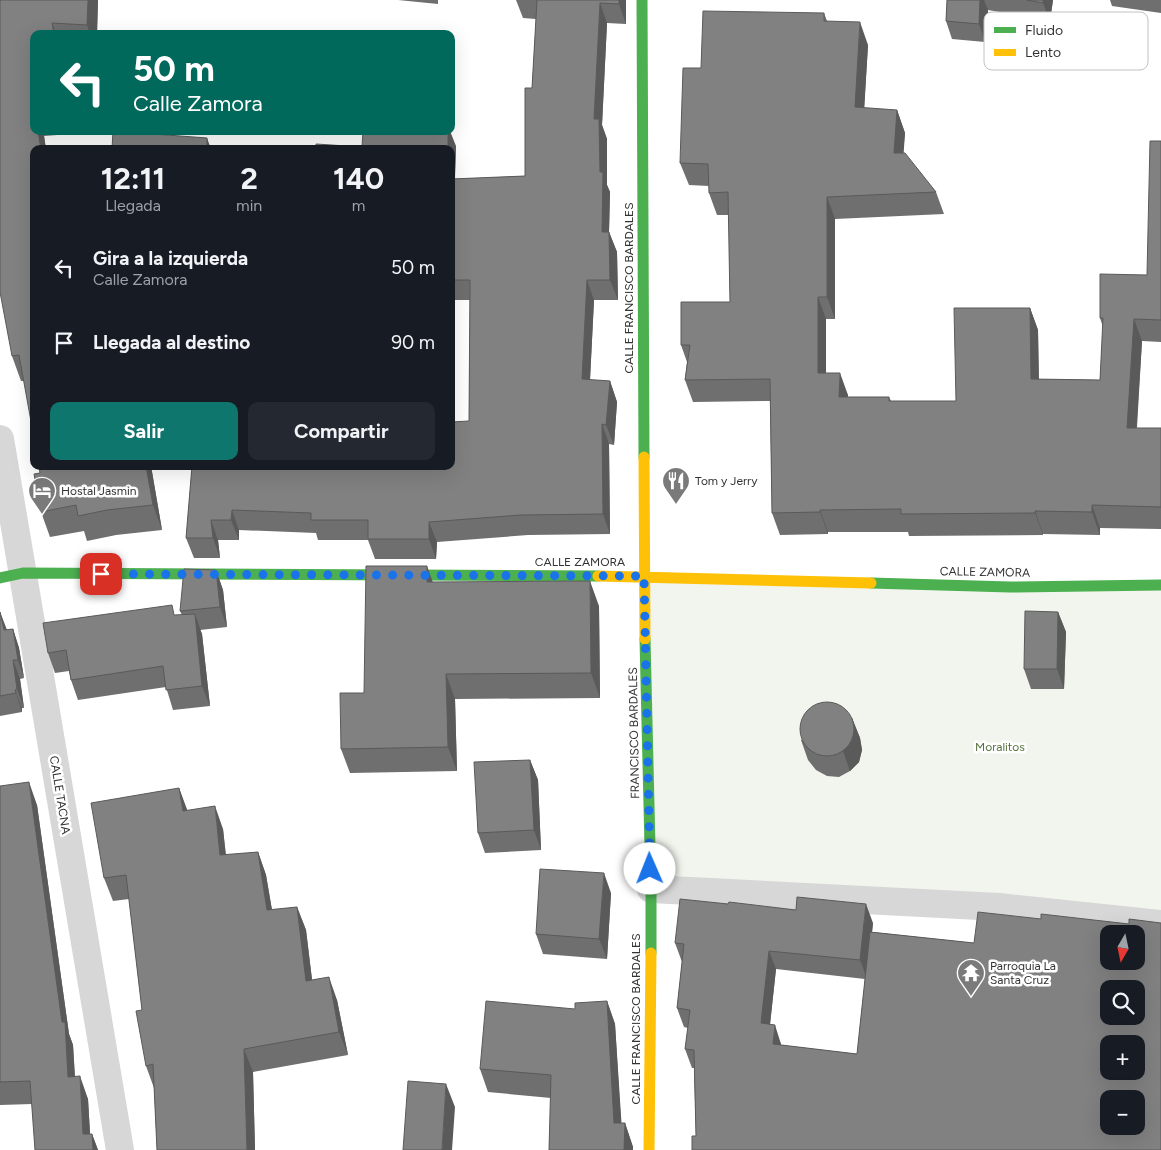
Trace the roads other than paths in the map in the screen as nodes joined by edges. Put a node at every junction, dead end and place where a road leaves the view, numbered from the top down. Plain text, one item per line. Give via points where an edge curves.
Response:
1 (642, 0) edge
2 (0, 439) edge
3 (12, 575) edge
4 (644, 576) junction
5 (1161, 586) edge
6 (651, 889) junction
7 (1161, 924) edge
8 (120, 1150) edge
9 (649, 1150) edge

1 - 4 street, CALLE FRANCISCO BARDALES
2 - 3 street, CALLE TACNA
3 - 4 street, CALLE ZAMORA
3 - 8 street, CALLE TACNA
4 - 5 street, CALLE ZAMORA via 1010,587
4 - 6 street, FRANCISCO BARDALES
6 - 7 street via 999,907
6 - 9 street, CALLE FRANCISCO BARDALES

